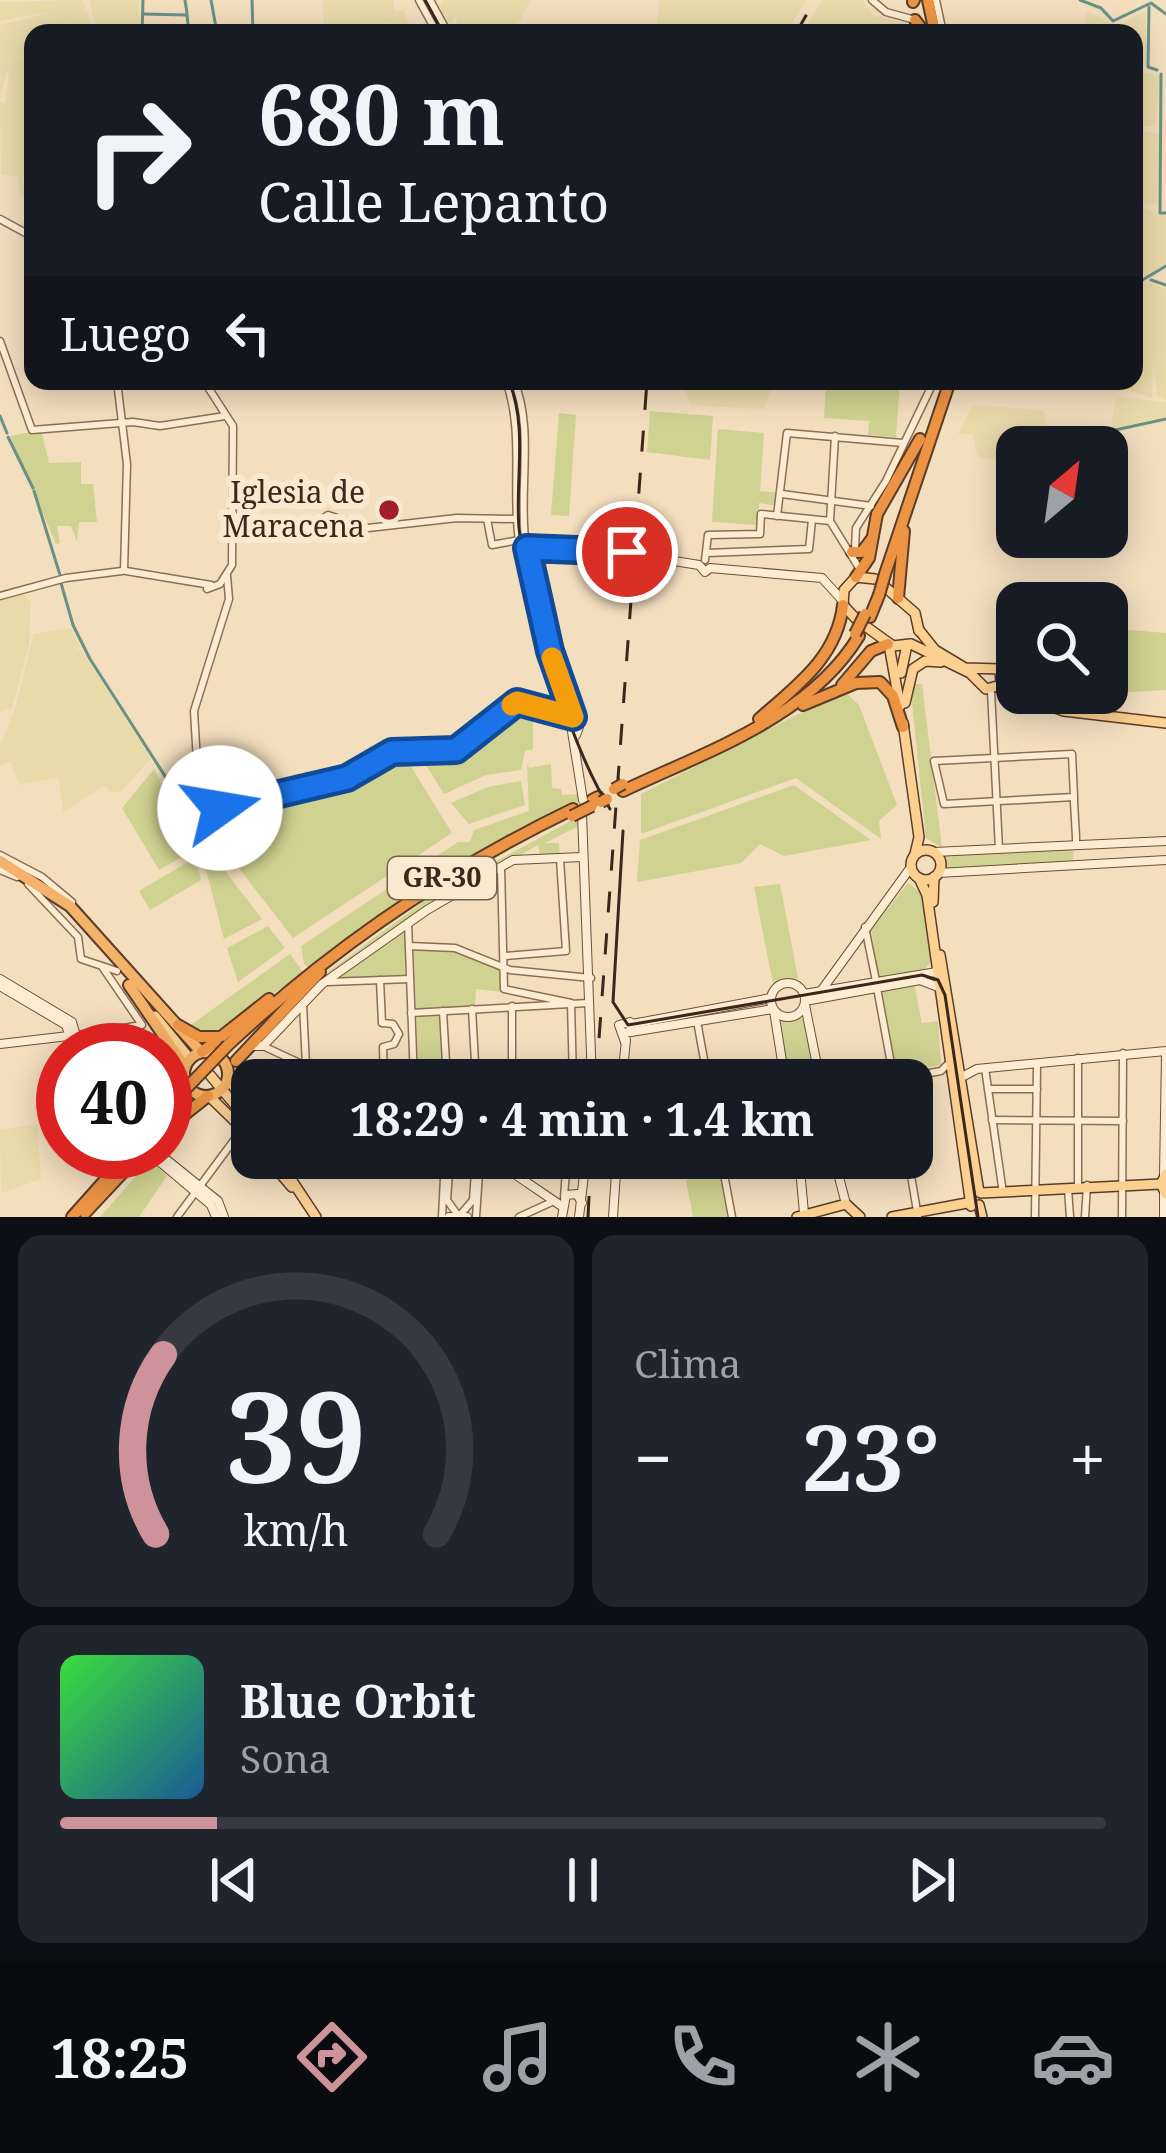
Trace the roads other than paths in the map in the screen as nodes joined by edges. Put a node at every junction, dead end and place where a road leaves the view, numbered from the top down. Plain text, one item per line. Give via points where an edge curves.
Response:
1 (872, 0) edge
2 (921, 0) edge
3 (886, 12) junction
4 (913, 24) edge
5 (0, 341) edge
6 (118, 390) edge
7 (207, 390) edge
8 (512, 390) edge
9 (936, 390) edge
10 (939, 390) edge
11 (939, 390) edge
12 (225, 416) junction
13 (122, 423) junction
14 (836, 436) junction
15 (920, 439) junction
16 (903, 443) junction
17 (912, 481) junction
18 (782, 494) junction
19 (831, 500) junction
20 (871, 506) junction
21 (780, 513) junction
22 (488, 519) junction
23 (520, 520) junction
24 (812, 520) junction
25 (831, 523) junction
26 (231, 531) junction
27 (525, 546) junction
28 (706, 562) junction
29 (124, 572) junction
30 (867, 573) junction
31 (224, 584) junction
32 (0, 596) edge
33 (898, 598) junction
34 (843, 602) junction
35 (863, 625) junction
36 (919, 630) junction
37 (889, 644) junction
38 (909, 644) junction
39 (996, 667) edge
40 (962, 669) junction
41 (981, 675) junction
42 (996, 685) edge
43 (834, 690) junction
44 (905, 703) junction
45 (569, 712) junction
46 (997, 714) edge
47 (1095, 714) edge
48 (1114, 714) edge
49 (765, 719) junction
50 (1166, 721) edge
51 (903, 728) junction
52 (995, 758) junction
53 (606, 796) junction
54 (1074, 797) junction
55 (997, 801) junction
56 (1166, 841) edge
57 (1076, 845) junction
58 (999, 849) junction
59 (932, 851) junction
60 (915, 854) junction
61 (560, 857) junction
62 (582, 857) junction
63 (1166, 860) edge
64 (3, 864) edge
65 (1077, 865) junction
66 (501, 867) junction
67 (916, 874) junction
68 (936, 875) junction
69 (584, 887) junction
70 (562, 889) junction
71 (70, 900) junction
72 (76, 913) junction
73 (407, 926) junction
74 (864, 934) junction
75 (409, 946) junction
76 (506, 956) junction
77 (100, 965) junction
78 (507, 968) junction
79 (936, 970) junction
80 (117, 971) junction
81 (314, 975) junction
82 (591, 978) junction
83 (410, 979) junction
84 (380, 980) junction
85 (0, 983) edge
86 (876, 984) junction
87 (134, 987) junction
88 (827, 987) junction
89 (938, 988) junction
90 (805, 1000) junction
91 (592, 1002) junction
92 (303, 1004) junction
93 (571, 1004) junction
94 (512, 1006) junction
95 (773, 1006) junction
96 (472, 1008) junction
97 (443, 1011) junction
98 (411, 1013) junction
99 (697, 1021) junction
100 (62, 1023) edge
101 (139, 1023) edge
102 (170, 1023) edge
103 (176, 1023) edge
104 (192, 1033) edge
105 (628, 1033) junction
106 (36, 1039) edge
107 (0, 1043) edge
108 (263, 1046) junction
109 (229, 1048) junction
110 (1166, 1048) edge
111 (1123, 1052) junction
112 (192, 1056) edge
113 (1078, 1058) junction
114 (292, 1059) edge
115 (307, 1059) edge
116 (383, 1059) edge
117 (413, 1059) edge
118 (446, 1059) edge
119 (476, 1059) edge
120 (513, 1059) edge
121 (573, 1059) edge
122 (592, 1059) edge
123 (625, 1059) edge
124 (704, 1059) edge
125 (781, 1059) edge
126 (816, 1059) edge
127 (889, 1059) edge
128 (953, 1062) junction
129 (1037, 1062) junction
130 (195, 1064) junction
131 (192, 1067) edge
132 (192, 1067) edge
133 (985, 1068) junction
134 (933, 1072) edge
135 (192, 1075) edge
136 (933, 1075) edge
137 (956, 1080) junction
138 (219, 1088) junction
139 (988, 1089) junction
140 (1037, 1089) junction
141 (231, 1103) edge
142 (231, 1103) edge
143 (192, 1109) edge
144 (992, 1120) junction
145 (1036, 1120) junction
146 (1078, 1121) junction
147 (1123, 1121) junction
148 (231, 1150) edge
149 (106, 1179) edge
150 (114, 1179) edge
151 (183, 1179) edge
152 (290, 1179) edge
153 (448, 1179) edge
154 (451, 1179) edge
155 (476, 1179) edge
156 (477, 1179) edge
157 (526, 1179) edge
158 (584, 1179) edge
159 (615, 1179) edge
160 (725, 1179) edge
161 (800, 1179) edge
162 (839, 1179) edge
163 (912, 1179) edge
164 (1122, 1184) junction
165 (1164, 1184) edge
166 (1077, 1185) junction
167 (584, 1186) junction
168 (197, 1190) junction
169 (1036, 1190) junction
170 (998, 1194) junction
171 (1070, 1198) junction
172 (1085, 1198) junction
173 (561, 1200) edge
174 (976, 1203) edge
175 (582, 1204) junction
176 (846, 1204) junction
177 (801, 1215) edge
178 (918, 1215) edge
179 (79, 1216) edge
180 (455, 1216) edge
181 (177, 1217) edge
182 (220, 1217) edge
183 (313, 1217) edge
184 (476, 1217) edge
185 (519, 1217) edge
186 (579, 1217) edge
187 (613, 1217) edge
188 (732, 1217) edge
189 (860, 1217) edge
190 (892, 1217) edge
191 (1035, 1217) edge
192 (1070, 1217) edge
193 (1085, 1217) edge
194 (1122, 1217) edge
195 (1164, 1217) edge

1 - 3 street
2 - 3 street
3 - 4 street
5 - 13 street via 32,430
6 - 13 street
7 - 12 street
8 - 23 street
9 - 16 street
10 - 15 highway, GR-30
11 - 17 highway, GR-30
12 - 13 street via 160,427
12 - 26 street via 233,426
13 - 29 street
14 - 16 street
14 - 18 street via 788,433
14 - 19 street
15 - 30 highway, GR-30
15 - 30 highway via 877,514
16 - 20 street
17 - 30 highway, GR-30
17 - 33 highway
18 - 19 street
18 - 21 street
19 - 20 street
19 - 25 street
20 - 30 street via 855,531
21 - 24 street
21 - 28 street via 761,514 760,534 708,535
22 - 23 street
22 - 26 street via 368,528 328,515 294,534
22 - 27 street via 492,545
23 - 27 street
24 - 25 street
24 - 28 street via 809,549
25 - 30 street
26 - 31 street
27 - 28 main road, bridge
27 - 45 street via 547,660
28 - 30 main road
28 - 34 main road via 823,578
29 - 31 street
29 - 31 street via 207,589
29 - 32 street
30 - 33 main road
30 - 34 main road
30 - 35 highway, GR-30
31 - 45 street via 199,693 200,812 358,774 392,752 456,750 517,702
33 - 36 main road
34 - 35 main road
34 - 49 highway via 808,679
35 - 37 main road
35 - 49 highway, GR-30 via 822,682
36 - 38 main road
36 - 41 main road via 941,654
37 - 38 main road
37 - 43 highway via 871,651
37 - 51 main road
38 - 40 main road
38 - 44 main road via 900,660
39 - 41 main road
40 - 41 main road
40 - 44 main road via 919,664 907,679
41 - 42 main road
43 - 49 highway
43 - 51 highway via 880,682
44 - 59 main road
45 - 53 main road
46 - 52 street
47 - 50 main road
48 - 50 main road
49 - 53 highway, GR-30
51 - 60 main road
52 - 54 street via 1072,754
52 - 55 street
52 - 55 street via 934,760 941,803
53 - 62 main road
53 - 81 highway, GR-30 via 442,886
54 - 55 street
54 - 57 street
55 - 58 street
56 - 57 main road
57 - 58 main road
57 - 65 main road
58 - 59 main road
59 - 60 main road
59 - 68 main road via 940,860
60 - 67 main road
61 - 62 main road
61 - 66 main road
61 - 70 street
62 - 69 main road
63 - 65 main road
64 - 71 street
64 - 72 highway
64 - 77 street via 67,922 81,959
64 - 80 highway via 68,911
65 - 68 main road
66 - 73 main road
66 - 76 street
67 - 68 main road
67 - 74 main road via 895,884
67 - 79 main road
68 - 79 main road
69 - 70 street
69 - 82 main road
70 - 76 street via 566,951
71 - 72 street
71 - 103 street
72 - 87 highway
73 - 75 street
73 - 81 main road
74 - 86 street
74 - 88 main road
75 - 78 street via 455,948
75 - 83 street
76 - 78 street
77 - 80 street
77 - 101 street
78 - 82 street
78 - 93 street via 504,989
79 - 86 main road
79 - 89 main road
79 - 128 main road
80 - 87 highway
81 - 84 street
81 - 92 main road
81 - 109 highway, GR-30
82 - 91 main road
83 - 84 street
83 - 98 street
84 - 116 street via 382,1023 399,1034 383,1047
85 - 100 main road
86 - 88 main road
86 - 89 main road via 924,980
86 - 90 main road
86 - 127 street
87 - 102 highway
87 - 130 highway
88 - 90 main road
89 - 128 main road
90 - 95 main road via 790,1018
90 - 95 main road via 788,983 777,987
90 - 126 main road
91 - 93 street
91 - 122 main road
92 - 108 main road
92 - 115 street
93 - 94 street
93 - 121 street
94 - 96 street
94 - 120 street
95 - 99 main road
95 - 105 main road
95 - 125 main road
96 - 97 street
96 - 119 street
97 - 98 street
97 - 118 street
98 - 117 street
99 - 105 main road
99 - 124 street
104 - 109 highway
105 - 123 main road
106 - 107 main road
108 - 109 main road
108 - 114 street
109 - 130 highway
109 - 135 highway, GR-30, bridge
109 - 138 main road
110 - 111 main road
110 - 128 main road
110 - 165 main road
111 - 113 main road
111 - 147 street
112 - 130 highway
113 - 129 main road
113 - 146 street
128 - 134 street
128 - 137 main road
129 - 133 main road
129 - 140 street
130 - 131 highway
130 - 132 main road
130 - 138 main road
130 - 138 highway via 190,1088
130 - 138 highway via 220,1058
133 - 137 main road
133 - 139 street
136 - 137 street
137 - 174 main road
138 - 141 main road
138 - 142 main road
138 - 143 highway
139 - 140 street
139 - 144 street
140 - 145 street
144 - 145 street
144 - 170 street
145 - 146 street
145 - 169 street
146 - 147 street
146 - 166 street
147 - 164 street
148 - 168 street
149 - 179 highway
150 - 179 highway
151 - 168 main road
152 - 183 main road
153 - 180 street
154 - 180 street
155 - 180 street via 473,1200
156 - 184 street
157 - 173 main road
158 - 167 main road
159 - 187 main road
160 - 188 street
161 - 177 main road
162 - 176 main road
163 - 178 street
164 - 165 main road
164 - 166 main road
164 - 194 street
165 - 195 main road
166 - 169 main road
166 - 171 street
166 - 172 street
167 - 173 main road
167 - 175 main road
168 - 181 street
168 - 182 main road via 218,1201
169 - 170 main road
169 - 191 street
170 - 174 main road
171 - 172 street
171 - 192 street
172 - 193 street
173 - 175 main road
173 - 175 main road via 572,1213
173 - 185 street
174 - 178 main road
175 - 186 main road
176 - 177 main road
176 - 189 main road
178 - 190 main road

